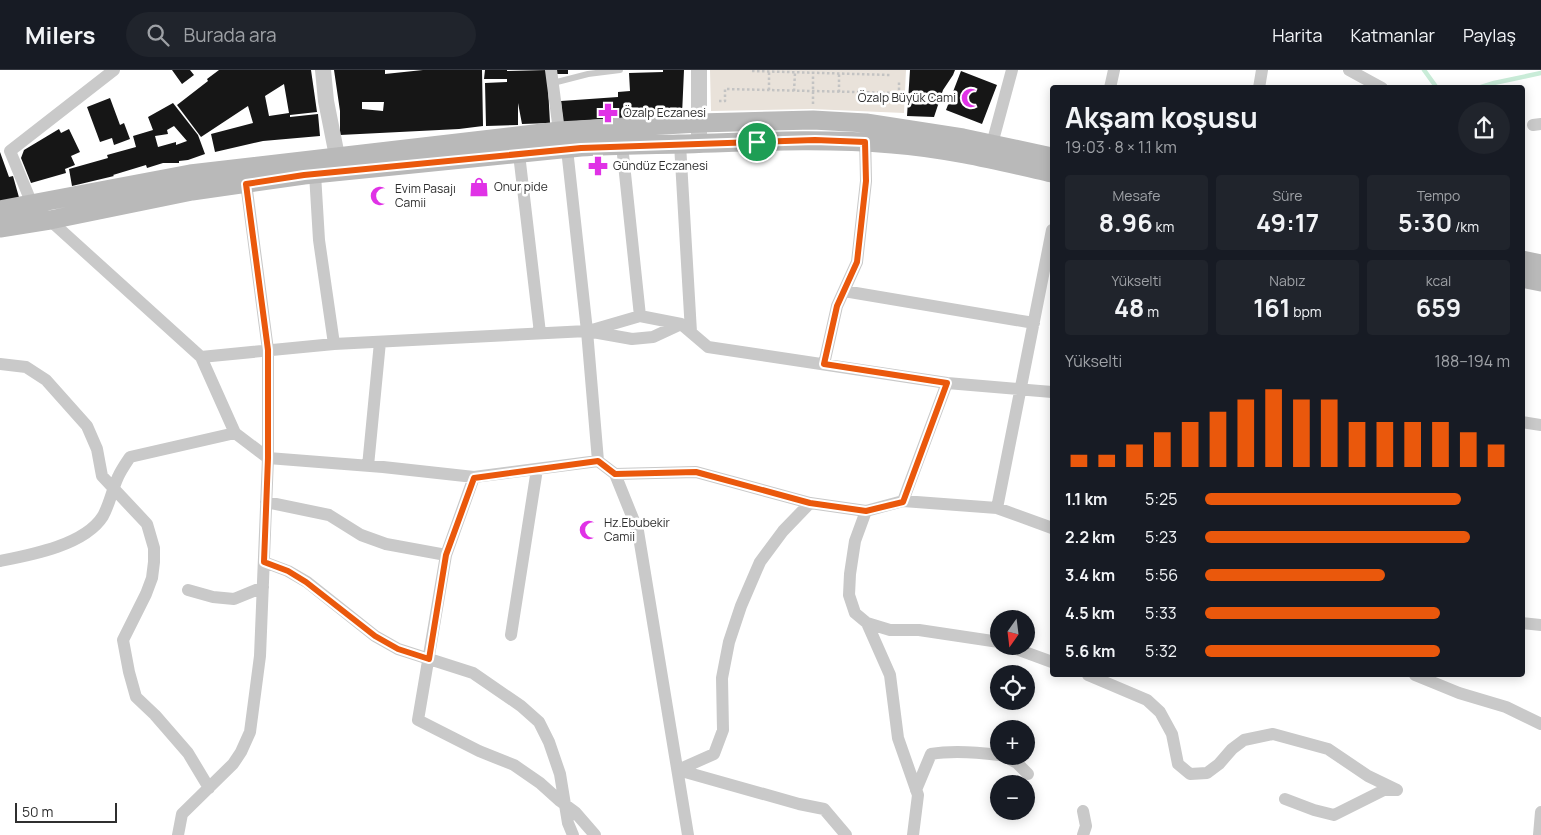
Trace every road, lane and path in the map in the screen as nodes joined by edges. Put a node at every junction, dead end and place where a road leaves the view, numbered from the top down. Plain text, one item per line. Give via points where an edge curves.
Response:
1 (114, 70) edge
2 (323, 70) edge
3 (620, 70) edge
4 (699, 70) edge
5 (1012, 70) edge
6 (1114, 70) edge
7 (1262, 70) edge
8 (1349, 70) edge
9 (752, 71) dead end
10 (813, 71) edge
11 (588, 72) edge
12 (769, 72) junction
13 (795, 72) junction
14 (839, 74) junction
15 (891, 75) dead end
16 (552, 76) edge
17 (899, 82) dead end
18 (1111, 85) edge
19 (1260, 85) edge
20 (1376, 85) edge
21 (769, 90) junction
22 (794, 91) junction
23 (812, 91) junction
24 (839, 92) junction
25 (719, 101) dead end
26 (813, 120) junction
27 (699, 123) junction
28 (866, 123) junction
29 (559, 130) junction
30 (865, 142) junction
31 (690, 144) junction
32 (992, 144) junction
33 (622, 145) junction
34 (567, 149) junction
35 (519, 154) junction
36 (1050, 157) edge
37 (337, 164) junction
38 (1050, 173) edge
39 (315, 174) junction
40 (246, 184) junction
41 (32, 204) junction
42 (0, 210) edge
43 (50, 220) junction
44 (0, 228) edge
45 (1050, 240) edge
46 (1525, 261) edge
47 (1541, 264) edge
48 (1525, 279) edge
49 (1541, 282) edge
50 (844, 291) junction
51 (640, 316) junction
52 (1034, 323) junction
53 (686, 328) junction
54 (587, 331) junction
55 (540, 334) junction
56 (380, 342) junction
57 (334, 344) junction
58 (268, 350) junction
59 (201, 357) junction
60 (0, 364) edge
61 (824, 364) junction
62 (947, 383) junction
63 (1021, 389) junction
64 (1050, 392) edge
65 (1525, 422) edge
66 (1541, 425) edge
67 (235, 433) junction
68 (268, 458) junction
69 (598, 461) junction
70 (368, 466) junction
71 (537, 469) junction
72 (615, 474) junction
73 (474, 478) junction
74 (114, 488) junction
75 (266, 502) junction
76 (903, 502) junction
77 (810, 503) junction
78 (997, 508) junction
79 (866, 511) junction
80 (1050, 527) edge
81 (446, 555) junction
82 (0, 561) edge
83 (264, 562) junction
84 (263, 586) junction
85 (188, 590) dead end
86 (867, 623) junction
87 (1525, 623) edge
88 (1541, 625) edge
89 (511, 635) dead end
90 (990, 641) edge
91 (1033, 655) edge
92 (429, 659) junction
93 (1050, 661) edge
94 (1093, 677) edge
95 (1420, 677) edge
96 (1541, 724) edge
97 (990, 754) edge
98 (1019, 765) edge
99 (678, 770) junction
100 (1028, 774) dead end
101 (209, 788) junction
102 (916, 790) junction
103 (1285, 799) dead end
104 (566, 806) junction
105 (1082, 811) dead end
106 (1541, 812) edge
107 (178, 835) edge
108 (573, 835) edge
109 (595, 835) edge
110 (688, 835) edge
111 (846, 835) edge
112 (913, 835) edge
113 (1083, 835) edge
114 (1539, 835) edge

1 - 41 street via 10,151
2 - 37 street
3 - 11 lane
4 - 27 street
5 - 32 street
6 - 18 street
7 - 19 street
8 - 20 street
9 - 12 path
10 - 13 path
10 - 14 path
10 - 23 path
11 - 16 lane
12 - 13 path
12 - 21 path
13 - 22 path
14 - 15 path
14 - 24 path
16 - 29 street
17 - 24 path via 899,93
21 - 22 path
21 - 25 path via 725,89 724,101
22 - 23 path
23 - 24 path
23 - 26 path
26 - 27 main road
26 - 28 main road
27 - 29 main road
27 - 31 street
28 - 30 street
28 - 32 main road
29 - 37 main road
30 - 31 main road via 815,140
30 - 38 main road via 959,153
30 - 50 street via 866,181 857,262
31 - 33 main road
31 - 53 street
32 - 36 main road
33 - 34 main road
33 - 51 street
34 - 35 main road
34 - 54 street
35 - 37 main road
35 - 55 street
37 - 39 main road
37 - 41 main road via 190,174
39 - 40 main road
39 - 57 street via 319,240
40 - 43 main road via 192,191
40 - 58 street
41 - 42 main road
41 - 43 street
43 - 44 main road
43 - 59 street
45 - 52 street
46 - 47 main road
48 - 49 main road
50 - 52 street
50 - 61 street via 837,306
51 - 53 street
51 - 54 street
52 - 63 street
53 - 54 street via 632,339
53 - 61 street via 708,347
54 - 55 street
54 - 69 street
55 - 56 street
56 - 57 street
56 - 70 street
57 - 58 street
58 - 59 street
58 - 68 street
59 - 67 street
60 - 74 street via 26,367 46,380 87,426 97,449 102,476
61 - 62 street
62 - 63 street
62 - 76 street
63 - 64 street
63 - 78 street
65 - 66 street
67 - 68 street
67 - 74 street via 130,457
68 - 70 street
68 - 75 street
69 - 71 street
69 - 72 street
70 - 73 street
71 - 73 street
71 - 89 street
72 - 77 street via 696,472
72 - 99 street via 638,531
73 - 81 street
74 - 82 street via 102,517 86,534 32,555
74 - 101 street via 147,524 154,548 152,578 123,640 136,697 188,753
75 - 81 street via 329,515 361,535 386,544
75 - 83 street
76 - 78 street
76 - 79 street
77 - 79 street
77 - 99 street via 760,562 740,606 722,678 724,730 714,754
78 - 80 street
79 - 86 street via 855,540 849,595 855,613
81 - 92 street
83 - 84 street
83 - 92 street via 306,582 375,636 398,649
84 - 85 street via 234,598 213,597
84 - 101 street via 260,656 250,732 233,764
86 - 90 street via 890,630 919,630
86 - 102 street via 890,675 898,738
87 - 88 street
91 - 93 street
92 - 104 street via 473,673 539,722 560,774
92 - 104 street via 418,720 514,765
94 - 103 street via 1147,700 1160,712 1172,734 1178,764 1190,774 1207,773 1244,740 1273,734 1328,749 1396,790 1384,790 1334,815
95 - 96 street via 1459,694 1506,707
97 - 102 street via 931,754
98 - 100 street
99 - 110 street
99 - 111 street via 824,809
101 - 107 street via 182,814
102 - 112 street
104 - 108 street
104 - 109 street
105 - 113 street via 1086,826
106 - 114 street

